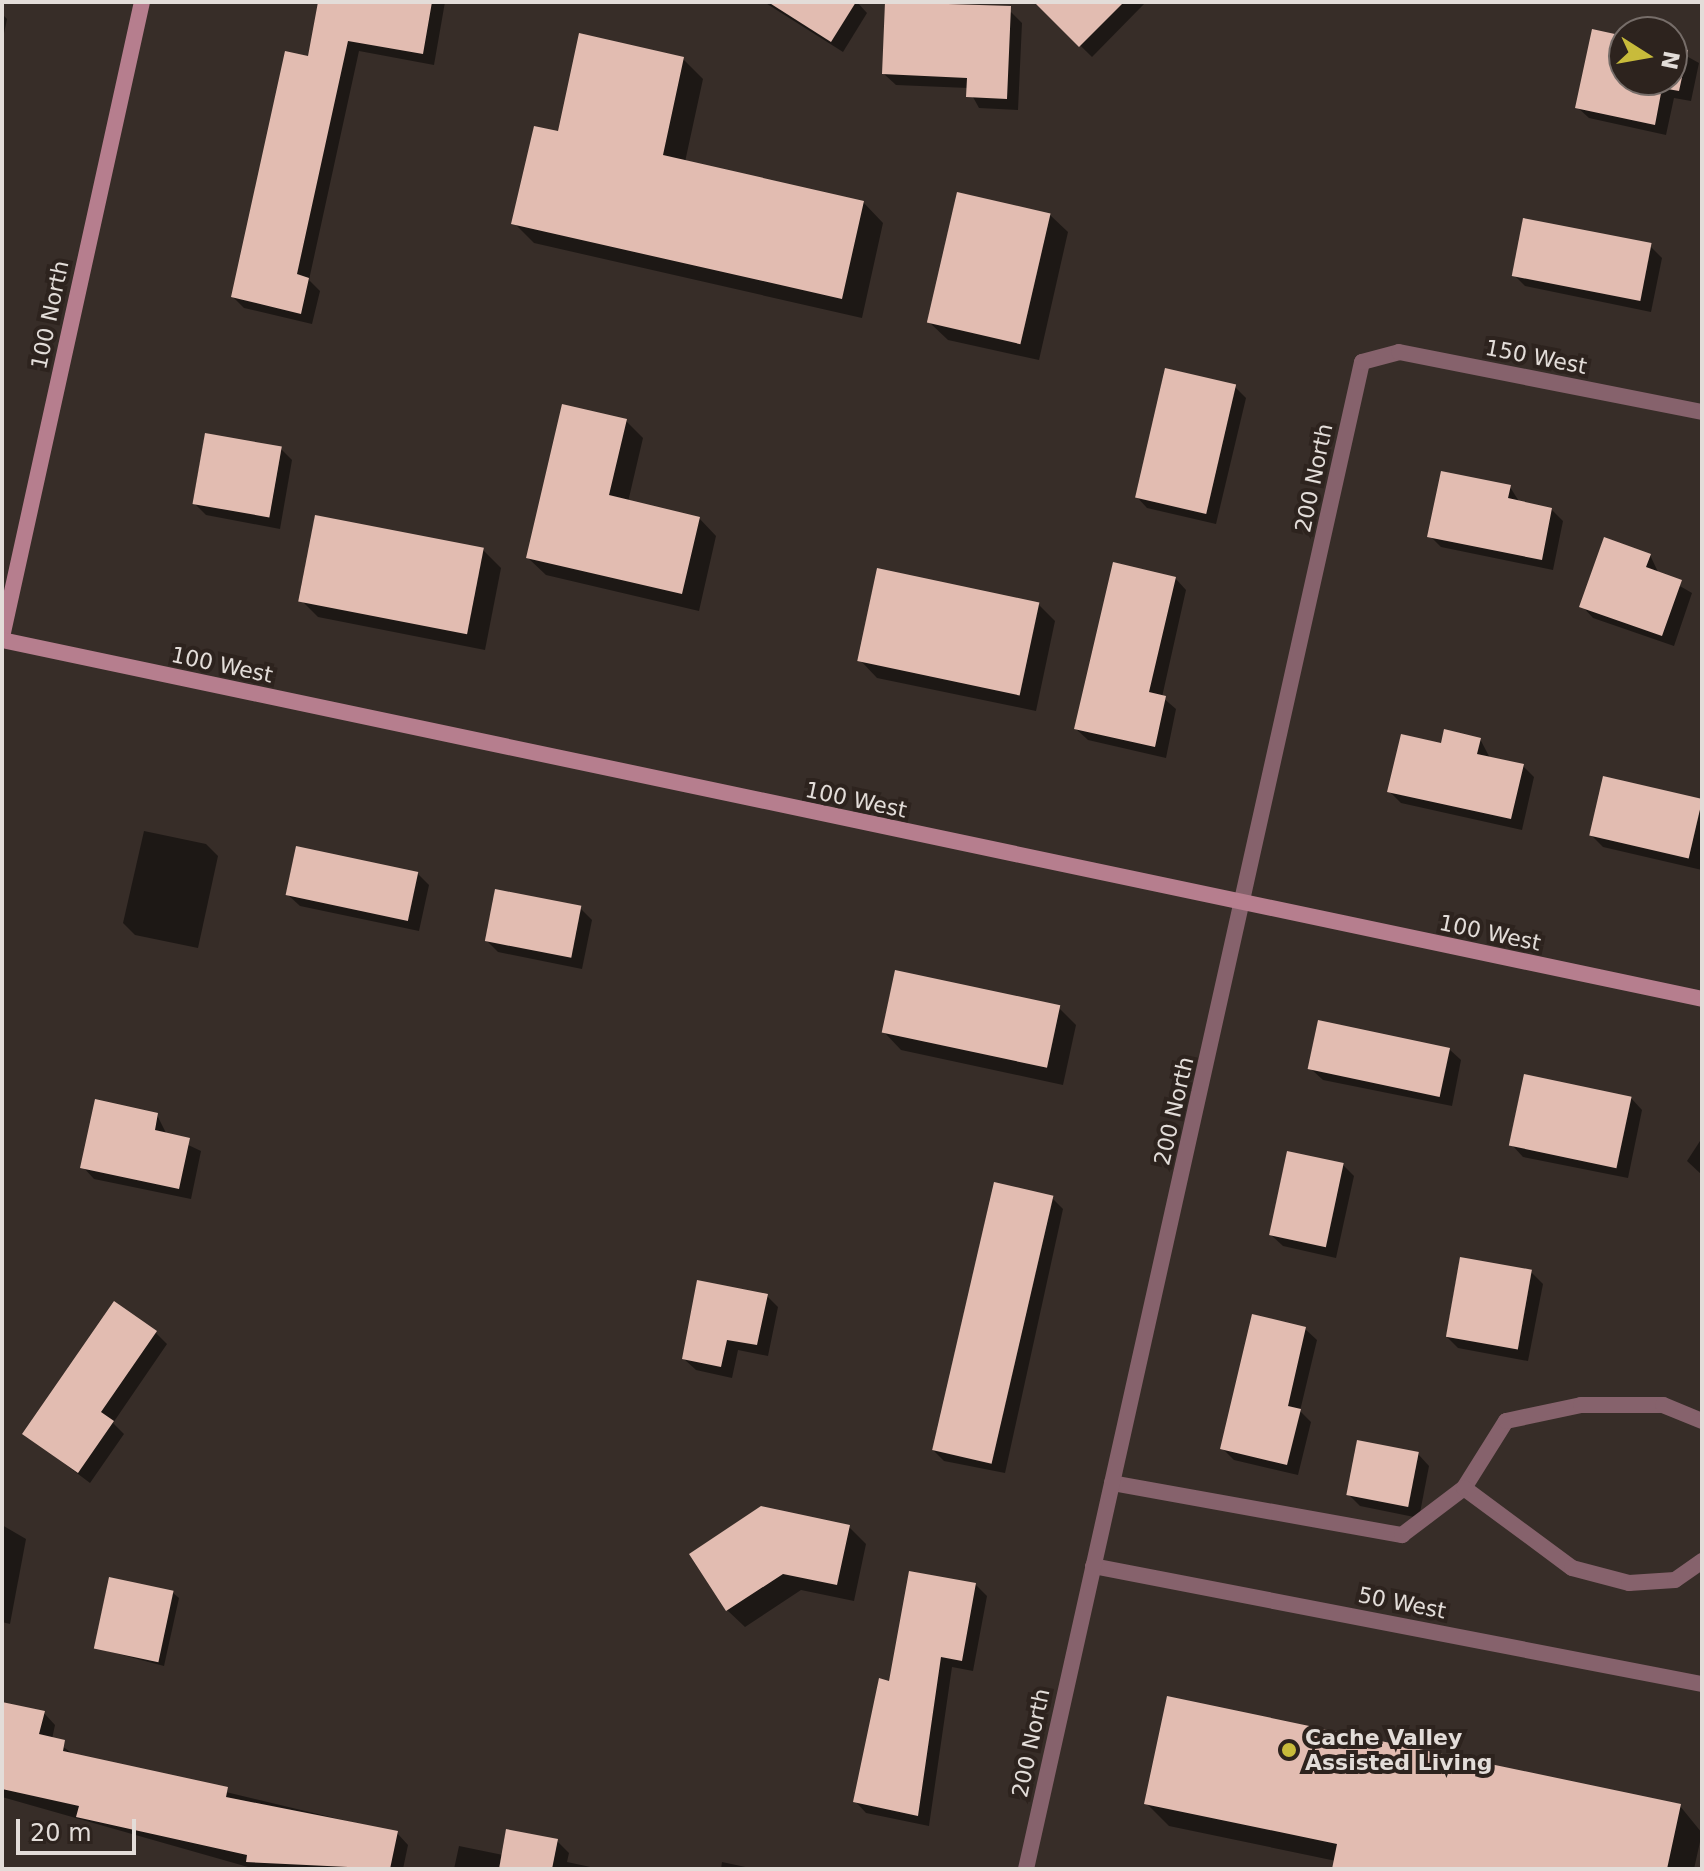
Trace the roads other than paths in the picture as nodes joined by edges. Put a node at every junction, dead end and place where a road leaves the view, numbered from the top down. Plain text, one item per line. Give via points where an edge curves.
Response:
1 (142, 2) edge
2 (1362, 362) joint
3 (1702, 412) edge
4 (2, 638) edge
5 (1243, 905) junction
6 (1702, 999) edge
7 (1702, 1421) edge
8 (1112, 1483) junction
9 (1464, 1488) junction
10 (1702, 1561) edge
11 (1093, 1566) junction
12 (1702, 1684) edge
13 (1026, 1869) edge

1 - 4 street, 100 North
2 - 3 street, 150 West via 1399,352
2 - 5 street, 200 North
4 - 5 street, 100 West
5 - 6 street, 100 West
5 - 8 street, 200 North
7 - 9 street via 1663,1405 1581,1405 1506,1421
8 - 9 street via 1402,1535
8 - 11 street, 200 North
9 - 10 street via 1572,1568 1629,1583 1675,1580
11 - 12 street, 50 West
11 - 13 street, 200 North

